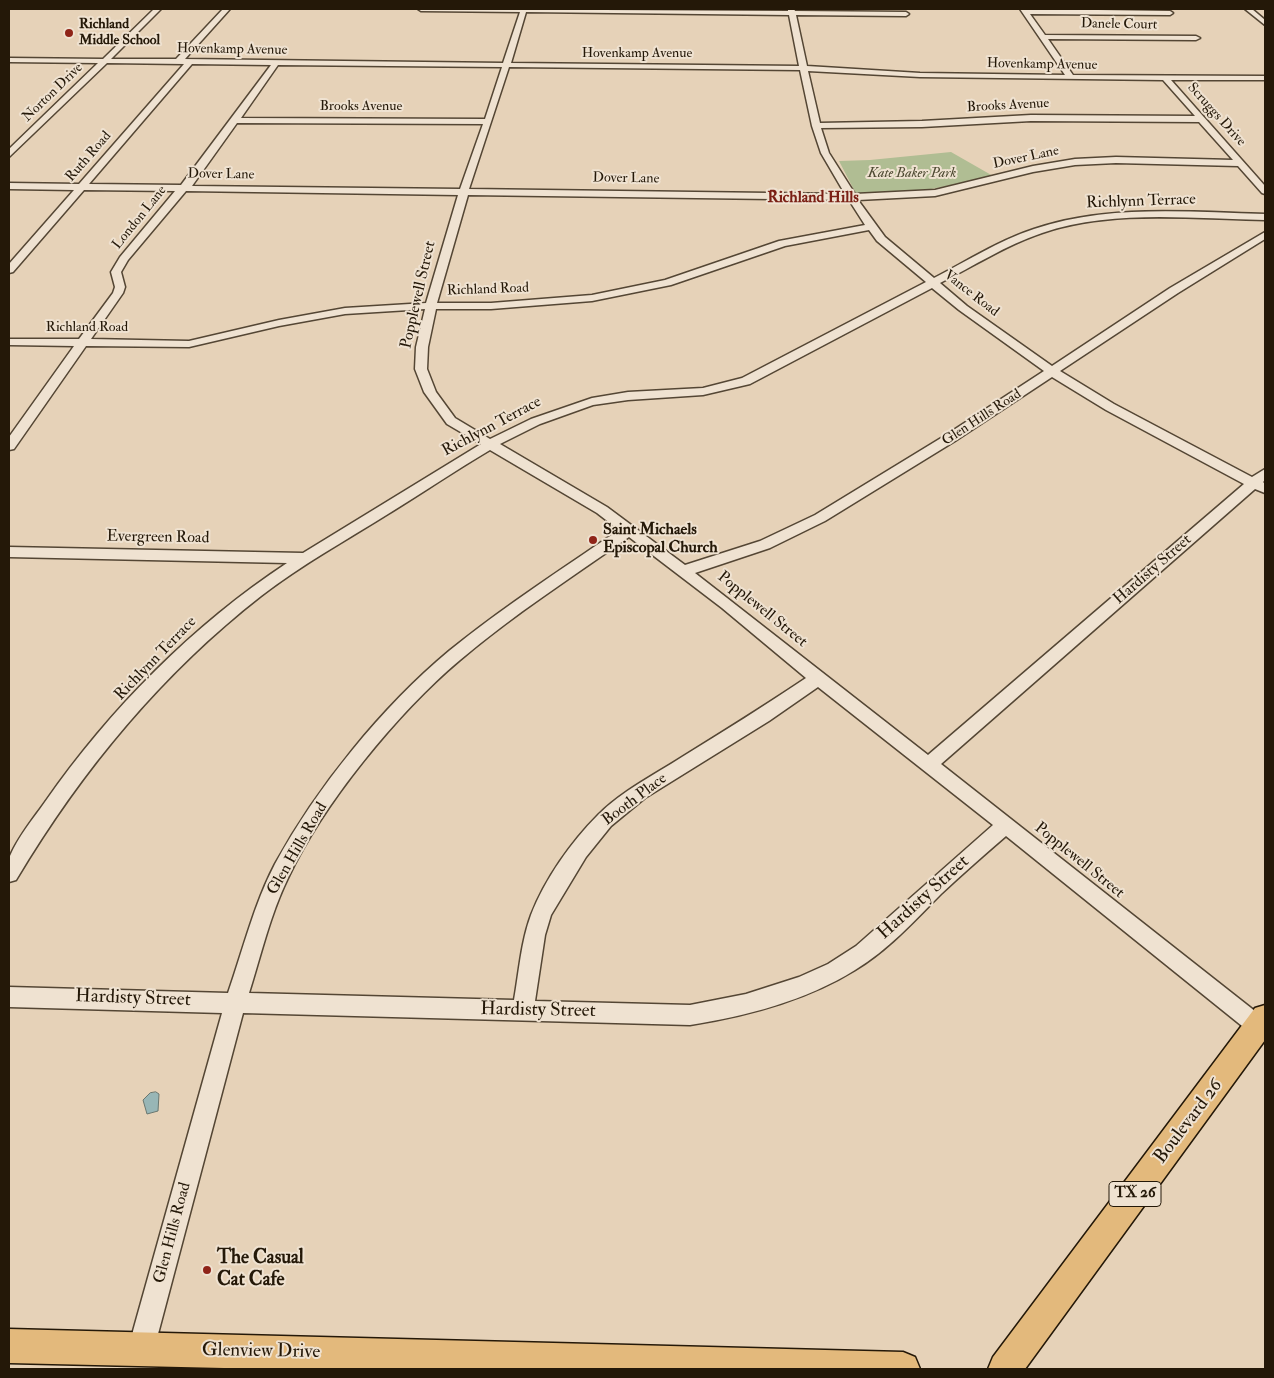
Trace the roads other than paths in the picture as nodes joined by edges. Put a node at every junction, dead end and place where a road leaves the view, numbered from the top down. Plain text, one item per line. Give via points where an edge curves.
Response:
1 (158, 9) edge
2 (228, 9) edge
3 (421, 9) edge
4 (524, 9) edge
5 (1248, 9) edge
6 (1024, 10) edge
7 (791, 11) edge
8 (1170, 13) dead end
9 (906, 14) dead end
10 (1265, 23) edge
11 (1043, 37) junction
12 (1196, 38) dead end
13 (9, 60) edge
14 (19, 60) junction
15 (104, 61) junction
16 (179, 61) junction
17 (191, 62) junction
18 (276, 63) junction
19 (505, 66) junction
20 (804, 68) junction
21 (9, 69) edge
22 (1071, 78) junction
23 (1265, 78) edge
24 (1166, 79) junction
25 (1201, 119) junction
26 (235, 120) junction
27 (488, 122) junction
28 (816, 126) junction
29 (9, 154) edge
30 (1240, 163) junction
31 (9, 186) edge
32 (82, 186) junction
33 (184, 188) junction
34 (464, 191) junction
35 (1265, 191) edge
36 (851, 196) junction
37 (1265, 217) edge
38 (872, 227) junction
39 (1265, 235) edge
40 (9, 270) edge
41 (932, 283) junction
42 (431, 306) junction
43 (9, 342) edge
44 (82, 343) junction
45 (1051, 371) junction
46 (490, 444) junction
47 (9, 446) edge
48 (1261, 482) edge
49 (629, 530) junction
50 (9, 552) edge
51 (306, 558) junction
52 (684, 571) junction
53 (818, 678) junction
54 (928, 765) junction
55 (1006, 825) junction
56 (9, 874) edge
57 (9, 997) edge
58 (236, 1002) junction
59 (523, 1012) junction
60 (1262, 1022) edge
61 (9, 1346) edge
62 (141, 1349) junction
63 (827, 1368) edge
64 (903, 1369) edge
65 (1005, 1369) edge

1 - 15 street, Norton Drive
2 - 16 street
3 - 4 street
4 - 7 street
4 - 19 street, Popplewell Street
5 - 10 street
6 - 8 street
6 - 11 street
7 - 9 street
7 - 20 street, Vance Road
11 - 12 street, Danele Court
11 - 22 street
13 - 14 street, Hovenkamp Avenue
14 - 15 street, Hovenkamp Avenue
14 - 21 street
15 - 16 street, Hovenkamp Avenue
15 - 29 street, Norton Drive
16 - 17 street, Hovenkamp Avenue
17 - 18 street, Hovenkamp Avenue
17 - 32 street, Ruth Road
18 - 19 street, Hovenkamp Avenue
18 - 26 street, London Lane
19 - 20 street, Hovenkamp Avenue
19 - 27 street, Popplewell Street
20 - 22 street, Hovenkamp Avenue via 920,75
20 - 28 street, Vance Road
22 - 24 street, Hovenkamp Avenue
23 - 24 street, Hovenkamp Avenue
24 - 25 street, Scruggs Drive
25 - 28 street, Brooks Avenue via 1030,118
25 - 30 street, Scruggs Drive
26 - 27 street, Brooks Avenue
26 - 33 street, London Lane
27 - 34 street, Popplewell Street
28 - 36 street, Vance Road via 825,153
30 - 35 street, Scruggs Drive
30 - 36 street, Dover Lane via 1075,162 1033,168 935,193
31 - 32 street, Dover Lane
32 - 33 street, Dover Lane
32 - 40 street, Ruth Road
33 - 34 street, Dover Lane
33 - 44 street, London Lane via 121,264 116,272 120,287 118,293
34 - 36 street, Dover Lane
34 - 42 street, Popplewell Street
36 - 38 street, Vance Road
37 - 41 street, Richlynn Terrace via 1111,218 1064,224 1024,236
38 - 41 street, Vance Road via 892,250
38 - 42 street, Richland Road via 777,244 667,283 619,293 533,304
39 - 45 street, Glen Hills Road
41 - 45 street, Vance Road
41 - 46 street, Richlynn Terrace via 746,381 696,392 596,401 557,412
42 - 44 street, Richland Road via 383,307 322,314 189,344
42 - 46 street, Popplewell Street via 421,369 430,392 451,420
43 - 44 street, Richland Road
44 - 47 street, London Lane
45 - 48 street, Vance Road via 1110,407
45 - 52 street, Glen Hills Road via 960,433 848,502 764,545
46 - 49 street, Popplewell Street via 572,490
46 - 51 street, Richlynn Terrace
48 - 54 street, Hardisty Street
49 - 52 street, Popplewell Street
49 - 58 street, Glen Hills Road via 455,655 388,719 320,810 282,870 269,898
50 - 51 street, Evergreen Road
51 - 56 street, Richlynn Terrace via 208,630 151,686 89,758
52 - 53 street, Popplewell Street
53 - 54 street, Popplewell Street
53 - 59 street, Booth Place via 764,716 639,793 605,820 578,851 541,915
54 - 55 street, Popplewell Street
55 - 59 street, Hardisty Street via 855,960 782,994 690,1015
55 - 60 street, Popplewell Street
57 - 58 street, Hardisty Street
58 - 59 street, Hardisty Street
58 - 62 street, Glen Hills Road
60 - 65 main road, Boulevard 26 / TX 26
61 - 62 main road, Glenview Drive
62 - 63 main road, Glenview Drive
63 - 64 main road, Glenview Drive

